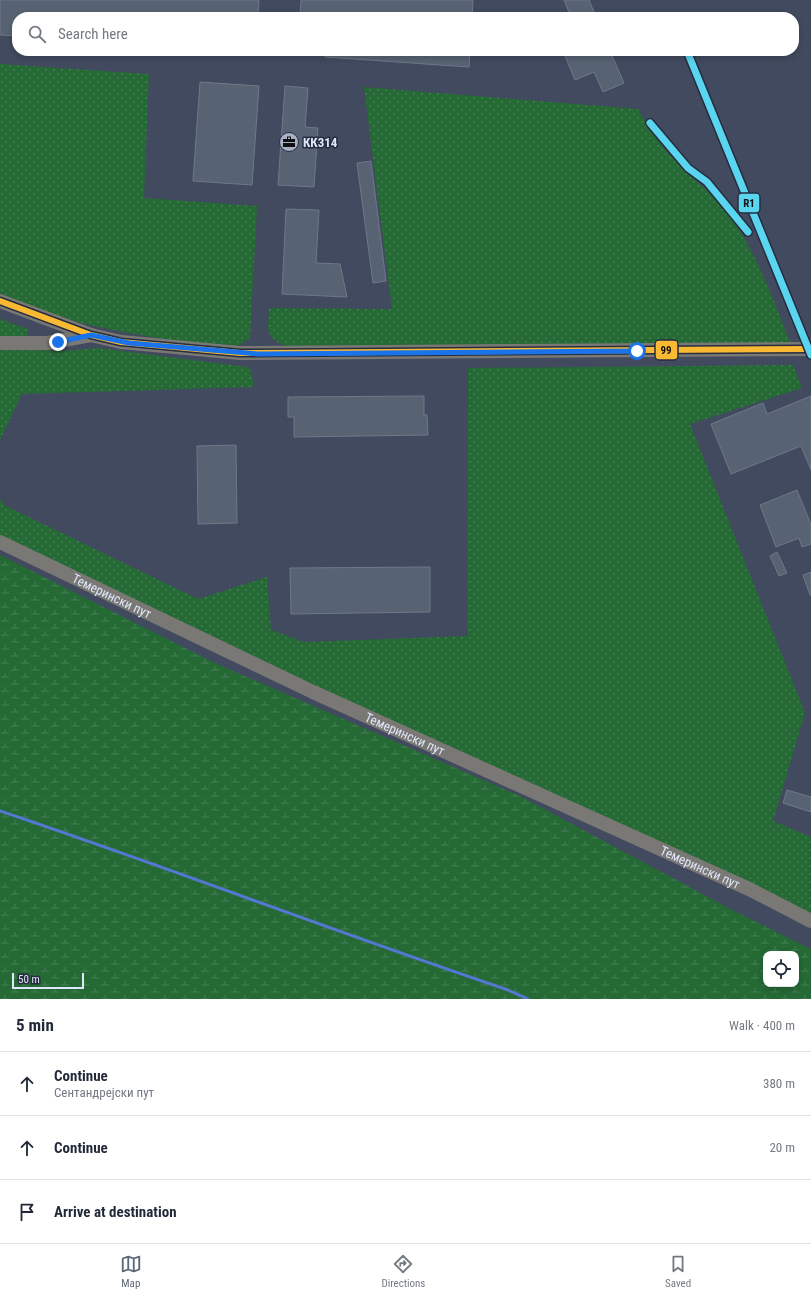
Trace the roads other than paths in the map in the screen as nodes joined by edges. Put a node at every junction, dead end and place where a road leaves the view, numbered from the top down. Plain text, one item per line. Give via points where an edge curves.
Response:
1 (0, 301) edge
2 (91, 335) junction
3 (0, 343) edge
4 (811, 349) edge
5 (0, 542) edge
6 (811, 921) edge

1 - 2 main road
2 - 3 main road via 48,343
2 - 4 main road via 129,343 258,354
5 - 6 main road, Темерински пут via 251,663 749,889

